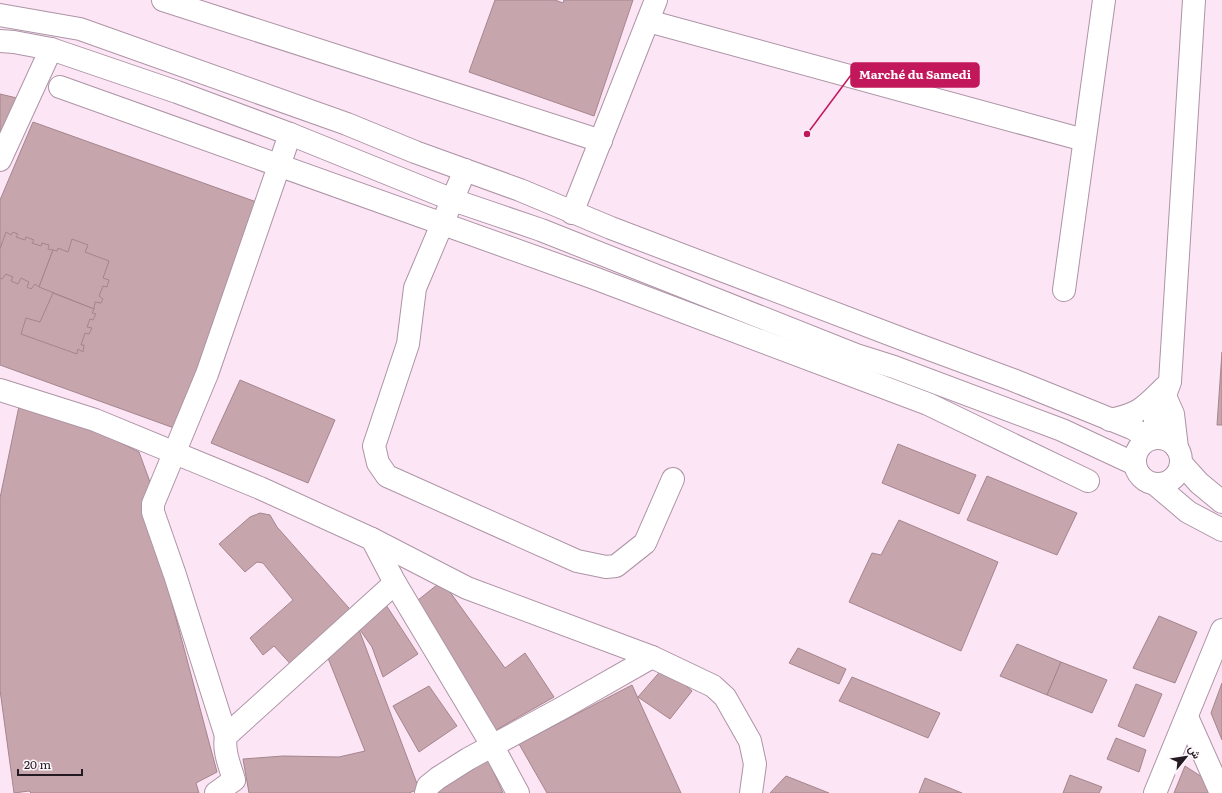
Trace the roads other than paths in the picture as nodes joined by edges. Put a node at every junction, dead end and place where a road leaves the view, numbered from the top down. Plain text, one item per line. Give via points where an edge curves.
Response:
1 (163, 0) edge
2 (656, 0) edge
3 (1104, 0) edge
4 (1194, 0) edge
5 (0, 15) edge
6 (648, 21) junction
7 (0, 41) edge
8 (51, 49) junction
9 (60, 88) dead end
10 (290, 134) junction
11 (1084, 140) junction
12 (601, 141) junction
13 (0, 160) edge
14 (279, 165) junction
15 (465, 170) junction
16 (453, 200) junction
17 (572, 213) junction
18 (443, 224) junction
19 (611, 228) junction
20 (602, 255) junction
21 (594, 278) junction
22 (1064, 290) dead end
23 (904, 340) junction
24 (894, 367) junction
25 (936, 383) junction
26 (1167, 389) junction
27 (0, 390) edge
28 (928, 404) junction
29 (1110, 420) junction
30 (1152, 439) junction
31 (175, 453) junction
32 (1179, 456) junction
33 (1135, 464) junction
34 (673, 479) dead end
35 (1088, 480) dead end
36 (1155, 484) junction
37 (1222, 502) edge
38 (1222, 530) edge
39 (372, 539) junction
40 (395, 583) junction
41 (1222, 630) edge
42 (652, 657) junction
43 (1187, 717) junction
44 (226, 736) junction
45 (492, 745) junction
46 (237, 786) edge
47 (216, 793) edge
48 (426, 793) edge
49 (518, 793) edge
50 (751, 793) edge
51 (1155, 793) edge
52 (1221, 793) edge

1 - 12 street
2 - 6 street
3 - 11 street
4 - 26 street
5 - 15 street via 80,29 110,39 347,124
6 - 11 street
6 - 12 street
7 - 8 street
8 - 10 street
8 - 13 street
9 - 14 street
10 - 14 street
10 - 16 street
11 - 22 street
12 - 17 street
14 - 18 street
14 - 31 street via 207,374
15 - 16 street
15 - 17 street
16 - 18 street
16 - 20 street via 541,230
17 - 19 street
18 - 21 street
18 - 34 street via 416,288 408,344 374,446 378,462 387,476 577,561 606,567 616,566 645,543
19 - 20 street
19 - 23 street
20 - 21 street
20 - 24 street via 856,355
21 - 28 street
23 - 24 street
23 - 29 street via 1013,380
24 - 25 street
25 - 28 street
25 - 33 street via 1062,430
26 - 29 street via 1139,412
26 - 30 street via 1155,421
26 - 32 street
27 - 31 street via 95,420
28 - 35 street
29 - 30 street
30 - 32 street via 1167,440
30 - 33 street via 1138,449
31 - 39 street
31 - 44 street via 153,504 153,512
32 - 36 street via 1176,477 1162,484
32 - 37 street via 1199,483
33 - 36 street via 1141,477
36 - 38 street via 1188,512
39 - 40 street
39 - 42 street via 467,588
40 - 44 street
40 - 45 street
41 - 43 street
42 - 45 street via 564,708
42 - 50 street via 713,686 725,696 750,741 755,764
43 - 51 street
43 - 52 street
44 - 46 street via 226,755
45 - 48 street via 438,778 428,786
45 - 49 street
46 - 47 street

